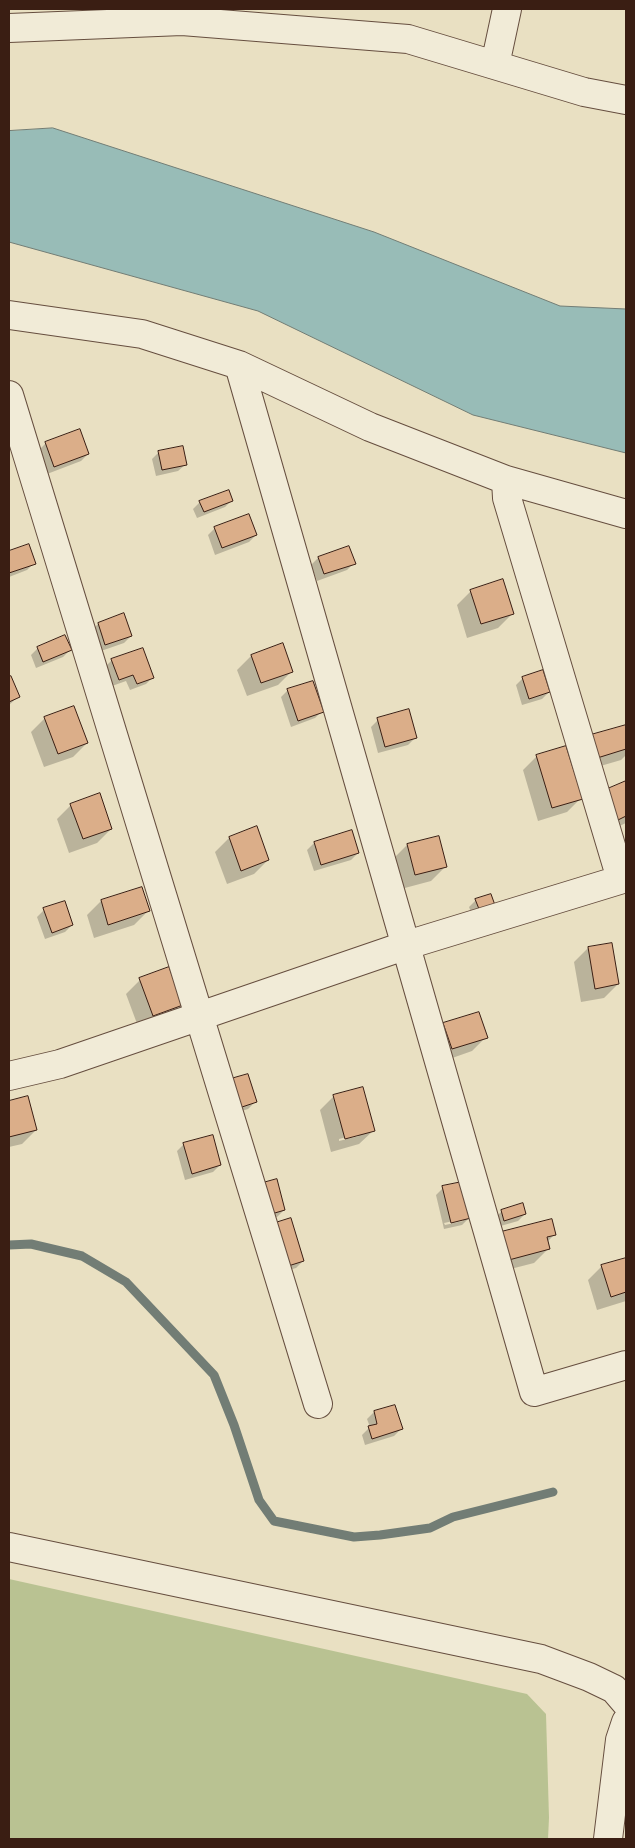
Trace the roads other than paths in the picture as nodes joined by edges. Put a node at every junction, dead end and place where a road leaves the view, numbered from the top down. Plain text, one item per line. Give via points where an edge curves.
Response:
1 (507, 9) edge
2 (9, 28) edge
3 (495, 65) junction
4 (626, 100) edge
5 (9, 315) edge
6 (240, 365) junction
7 (9, 395) edge
8 (506, 480) junction
9 (626, 514) edge
10 (623, 878) edge
11 (407, 945) junction
12 (200, 1017) junction
13 (9, 1076) edge
14 (626, 1364) edge
15 (318, 1404) dead end
16 (9, 1547) edge
17 (626, 1702) edge
18 (626, 1722) edge
19 (608, 1839) edge

1 - 3 street
2 - 3 street via 182,21 408,39
3 - 4 street via 584,92
5 - 6 street via 142,334
6 - 8 street via 370,427
6 - 11 street
7 - 12 street
8 - 9 street
8 - 10 street via 507,498
10 - 11 street
11 - 12 street
11 - 14 street via 534,1392
12 - 13 street via 60,1064
12 - 15 street
16 - 17 street via 541,1660 588,1677 614,1690
18 - 19 street via 620,1740

